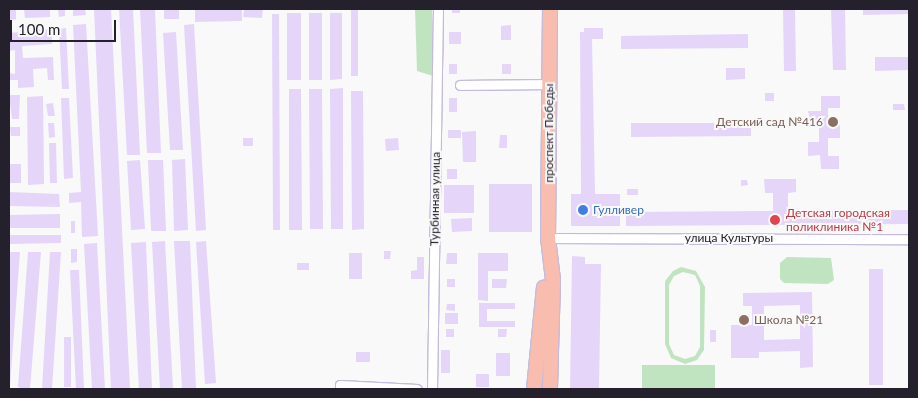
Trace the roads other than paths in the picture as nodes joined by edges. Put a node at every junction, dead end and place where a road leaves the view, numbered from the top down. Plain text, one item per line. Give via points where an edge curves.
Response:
1 (438, 9) edge
2 (550, 9) edge
3 (549, 84) junction
4 (460, 85) dead end
5 (548, 238) junction
6 (909, 239) edge
7 (549, 256) junction
8 (340, 387) edge
9 (417, 389) edge
10 (432, 389) edge
11 (534, 389) edge
12 (550, 389) edge

1 - 10 street, Турбинная улица
2 - 3 main road, проспект Победы
3 - 4 street
3 - 5 main road, проспект Победы
5 - 6 street, улица Культуры
5 - 7 main road, проспект Победы
7 - 11 main road, проспект Победы
7 - 12 main road, проспект Победы via 553,280
8 - 9 street

